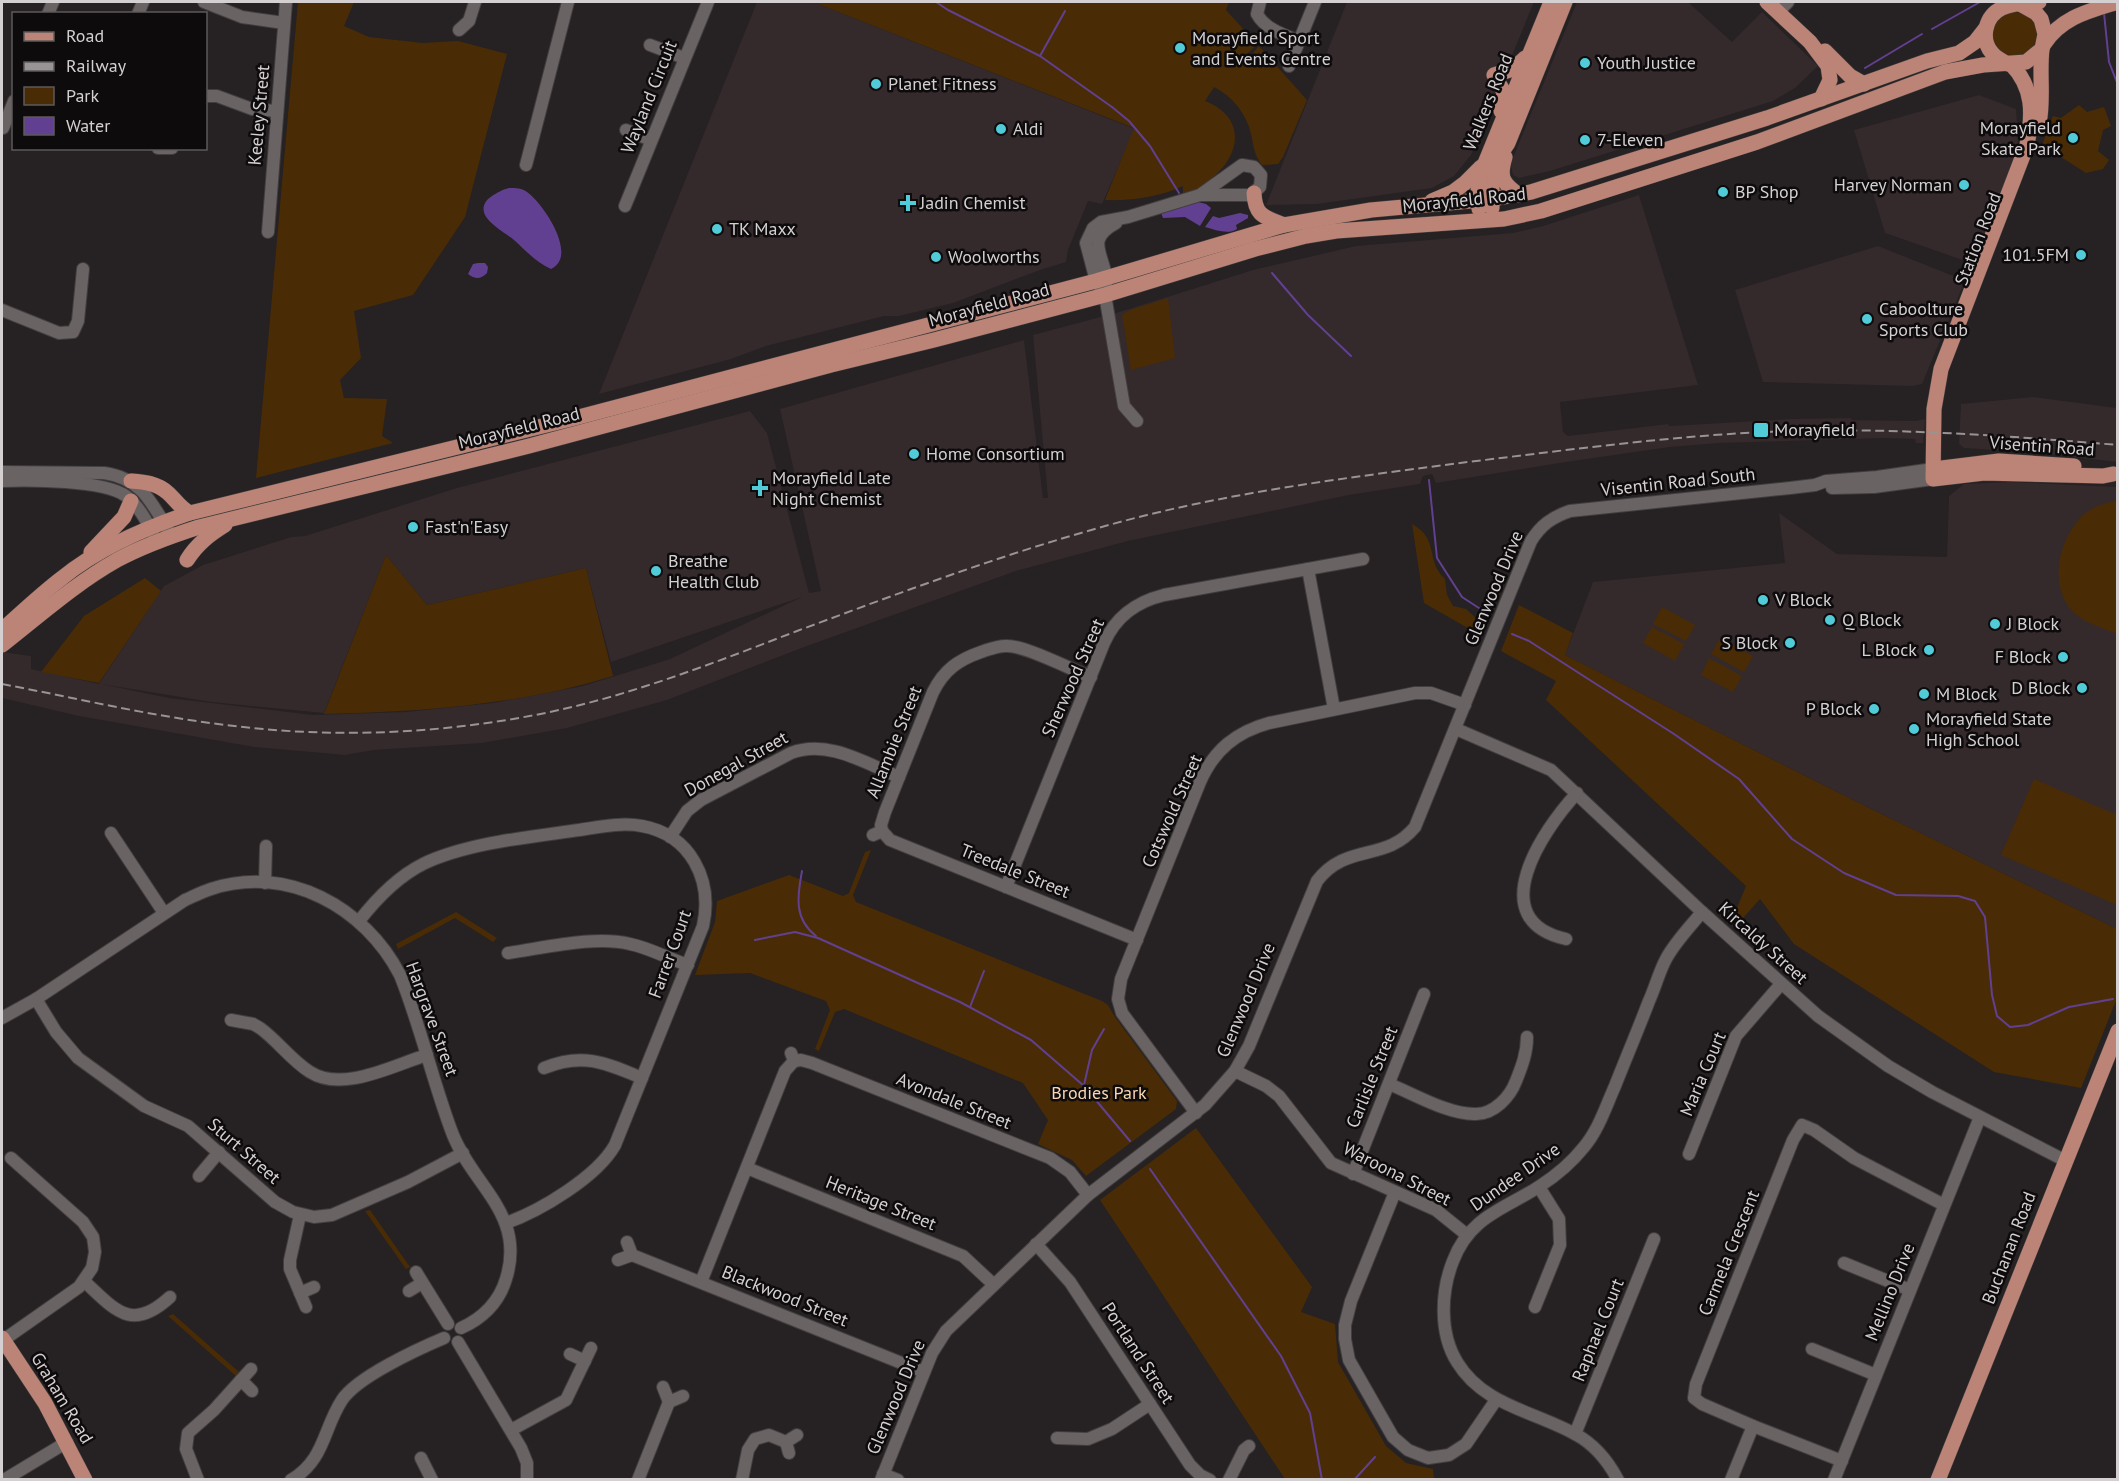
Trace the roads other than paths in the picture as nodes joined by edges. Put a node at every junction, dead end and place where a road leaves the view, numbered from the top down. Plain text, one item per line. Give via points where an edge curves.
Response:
1 (204, 2) edge
2 (286, 2) edge
3 (475, 2) edge
4 (568, 2) edge
5 (708, 2) edge
6 (1260, 2) edge
7 (1315, 2) edge
8 (1551, 2) edge
9 (1565, 2) edge
10 (2039, 2) edge
11 (2118, 2) edge
12 (2020, 4) junction
13 (1778, 5) edge
14 (285, 23) junction
15 (1986, 28) junction
16 (459, 30) dead end
17 (1299, 41) junction
18 (1810, 42) junction
19 (650, 45) dead end
20 (2043, 46) junction
21 (1529, 54) junction
22 (684, 58) junction
23 (2009, 64) junction
24 (1289, 66) dead end
25 (1864, 84) junction
26 (207, 96) edge
27 (1821, 99) junction
28 (12, 105) edge
29 (277, 111) junction
30 (3, 128) edge
31 (626, 130) dead end
32 (1502, 139) junction
33 (651, 140) junction
34 (1485, 163) junction
35 (526, 165) dead end
36 (1233, 173) junction
37 (1248, 194) junction
38 (1200, 195) junction
39 (1519, 195) junction
40 (1485, 200) junction
41 (625, 206) dead end
42 (1426, 206) junction
43 (1486, 220) junction
44 (1284, 225) junction
45 (268, 232) dead end
46 (82, 269) dead end
47 (1101, 280) junction
48 (1105, 295) junction
49 (2, 310) edge
50 (1137, 421) dead end
51 (2, 472) edge
52 (1937, 473) junction
53 (2115, 475) edge
54 (2, 481) edge
55 (131, 481) junction
56 (131, 501) junction
57 (190, 513) junction
58 (235, 518) junction
59 (1546, 522) joint
60 (157, 525) junction
61 (165, 539) junction
62 (1363, 559) dead end
63 (187, 560) dead end
64 (77, 567) junction
65 (1308, 569) junction
66 (2, 630) edge
67 (2, 645) edge
68 (1091, 677) junction
69 (1465, 705) junction
70 (1334, 709) junction
71 (1456, 729) junction
72 (899, 777) junction
73 (1577, 793) junction
74 (111, 833) dead end
75 (878, 833) joint
76 (670, 837) junction
77 (266, 846) dead end
78 (265, 883) junction
79 (1006, 887) junction
80 (1702, 912) junction
81 (164, 913) junction
82 (359, 921) junction
83 (1566, 939) dead end
84 (1137, 940) junction
85 (508, 953) dead end
86 (688, 965) junction
87 (1781, 984) junction
88 (1425, 994) dead end
89 (36, 999) junction
90 (2, 1018) edge
91 (231, 1020) dead end
92 (2118, 1031) edge
93 (1527, 1037) dead end
94 (427, 1055) junction
95 (544, 1068) dead end
96 (1235, 1071) junction
97 (642, 1078) junction
98 (1389, 1084) junction
99 (1196, 1113) junction
100 (1980, 1117) junction
101 (219, 1152) junction
102 (463, 1153) junction
103 (1689, 1155) dead end
104 (11, 1158) dead end
105 (2064, 1160) junction
106 (747, 1168) junction
107 (1353, 1174) junction
108 (199, 1176) dead end
109 (1539, 1187) junction
110 (1395, 1192) junction
111 (1088, 1195) junction
112 (1944, 1205) junction
113 (300, 1215) junction
114 (506, 1223) junction
115 (1467, 1235) junction
116 (1654, 1239) dead end
117 (627, 1242) dead end
118 (1036, 1244) junction
119 (632, 1255) junction
120 (618, 1260) dead end
121 (1844, 1263) dead end
122 (85, 1282) junction
123 (701, 1282) junction
124 (993, 1284) junction
125 (314, 1287) dead end
126 (1910, 1290) junction
127 (409, 1291) dead end
128 (300, 1293) junction
129 (170, 1297) dead end
130 (306, 1307) dead end
131 (1535, 1307) dead end
132 (448, 1324) junction
133 (461, 1328) junction
134 (444, 1338) junction
135 (2, 1339) edge
136 (458, 1342) junction
137 (591, 1348) dead end
138 (1812, 1349) dead end
139 (570, 1354) dead end
140 (2, 1356) edge
141 (585, 1361) junction
142 (251, 1369) dead end
143 (924, 1372) junction
144 (1876, 1375) junction
145 (241, 1380) junction
146 (663, 1387) dead end
147 (252, 1390) dead end
148 (683, 1396) dead end
149 (1496, 1400) junction
150 (669, 1401) junction
151 (1150, 1404) junction
152 (1753, 1426) junction
153 (511, 1430) junction
154 (1575, 1434) junction
155 (1057, 1438) dead end
156 (791, 1443) dead end
157 (63, 1445) junction
158 (1249, 1446) dead end
159 (421, 1458) dead end
160 (1842, 1461) junction
161 (882, 1477) edge
162 (4, 1479) edge
163 (74, 1479) edge
164 (85, 1479) edge
165 (198, 1479) edge
166 (291, 1479) edge
167 (432, 1479) edge
168 (527, 1479) edge
169 (638, 1479) edge
170 (742, 1479) edge
171 (897, 1479) edge
172 (1210, 1479) edge
173 (1229, 1479) edge
174 (1618, 1479) edge
175 (1731, 1479) edge
176 (1834, 1479) edge
177 (1938, 1479) edge

1 - 14 street via 242,17
2 - 14 street, Keeley Street
3 - 16 street via 469,21
4 - 35 street
5 - 22 street, Wayland Circuit
6 - 17 street via 1257,14 1261,21
7 - 17 street
8 - 21 main road, Walkers Road
9 - 32 main road, Walkers Road
10 - 12 main road
11 - 20 main road via 2085,12 2055,29
12 - 15 main road via 1993,14
12 - 20 main road via 2041,19
13 - 18 main road
14 - 29 street, Keeley Street
15 - 23 main road via 1990,51
15 - 25 main road, Morayfield Road via 1976,42 1959,53
17 - 24 street
18 - 25 main road
18 - 27 main road via 1830,71
19 - 22 street
20 - 23 main road via 2032,59
20 - 52 main road, Station Road via 2039,122 2006,226 1951,371
21 - 32 main road, Walkers Road
21 - 32 main road via 1513,69 1494,75 1504,94
22 - 33 street, Wayland Circuit
23 - 43 main road, Morayfield Road via 1983,64 1945,72 1724,154 1541,211
23 - 52 main road, Station Road via 2024,80 2030,97 2028,145 1941,369 1934,409
25 - 27 main road, Morayfield Road
26 - 29 street via 252,109
27 - 39 main road, Morayfield Road
28 - 30 street
29 - 45 street, Keeley Street
31 - 33 street
32 - 34 main road, Walkers Road
32 - 39 main road via 1502,175
32 - 40 main road, Walkers Road
33 - 41 street, Wayland Circuit
34 - 40 main road, Walkers Road via 1478,183
34 - 42 main road via 1466,183
36 - 37 street via 1233,186
36 - 37 street via 1242,165 1257,169 1261,183
36 - 38 street
37 - 38 street
37 - 44 main road via 1263,217
38 - 47 street via 1101,222 1093,228 1086,243
39 - 40 main road, Morayfield Road
40 - 42 main road, Morayfield Road
40 - 43 main road, Walkers Road
42 - 44 main road, Morayfield Road via 1371,210
43 - 48 main road, Morayfield Road via 1306,236
44 - 47 main road, Morayfield Road
46 - 49 street via 78,321 73,332 59,333
47 - 48 street
47 - 57 main road, Morayfield Road via 575,418
48 - 50 street via 1124,406
48 - 58 main road, Morayfield Road via 529,446
51 - 55 street via 104,473
52 - 53 main road, Visentin Road via 1984,462 2013,461 2079,466
52 - 59 street, Visentin Road South via 1874,487 1815,485 1570,511
54 - 56 street via 43,481 109,489
55 - 57 main road via 160,487
55 - 60 street via 149,499
56 - 60 street
56 - 64 main road via 124,517
57 - 60 main road, Morayfield Road
58 - 61 main road, Morayfield Road
58 - 63 main road via 206,537
59 - 69 street, Glenwood Drive via 1531,541
60 - 61 street
60 - 64 main road, Morayfield Road
61 - 67 main road, Morayfield Road via 92,576
62 - 65 street, Sherwood Street
64 - 66 main road, Morayfield Road
65 - 68 street, Sherwood Street via 1164,595 1137,604 1113,627
65 - 70 street
68 - 72 street, Allambie Street via 1007,646 960,660 936,686
68 - 79 street, Sherwood Street
69 - 70 street, Cotswold Street via 1423,693
69 - 71 street, Glenwood Drive
70 - 84 street, Cotswold Street via 1249,729 1217,753 1200,782
71 - 73 street, Kircaldy Street via 1551,770
71 - 96 street, Glenwood Drive via 1420,818 1410,832 1391,846 1339,861 1317,881 1253,1037
72 - 75 street, Allambie Street
72 - 76 street, Donegal Street via 831,749 804,748 701,800 687,812
73 - 80 street, Kircaldy Street
73 - 83 street via 1541,840 1522,886 1524,907 1533,924
74 - 81 street
75 - 79 street, Treedale Street
76 - 82 street, Farrer Court via 642,826 621,825 531,837 449,854 401,878
76 - 86 street, Farrer Court via 688,852 705,886 706,914
77 - 78 street
78 - 81 street, Hargrave Street via 212,888
78 - 82 street, Hargrave Street via 315,894
79 - 84 street, Treedale Street
80 - 87 street, Kircaldy Street
80 - 109 street, Dundee Drive via 1667,958 1602,1117 1585,1146 1564,1169
81 - 89 street, Hargrave Street
82 - 94 street, Hargrave Street via 383,947 400,975
84 - 99 street, Cotswold Street via 1119,985 1120,1009
85 - 86 street via 618,942
86 - 97 street, Farrer Court
87 - 100 street, Kircaldy Street via 1888,1066
87 - 103 street, Maria Court via 1736,1036
88 - 98 street, Carlisle Street
89 - 90 street, Hargrave Street
89 - 101 street, Sturt Street via 78,1058 144,1106 188,1126
91 - 94 street via 260,1028 309,1071 331,1079 352,1079
92 - 105 main road, Buchanan Road
93 - 98 street via 1527,1053 1513,1091 1499,1105 1478,1114 1454,1111
94 - 102 street, Hargrave Street via 453,1135
95 - 97 street via 566,1060 585,1059
96 - 99 street, Glenwood Drive
96 - 107 street, Waroona Street via 1272,1090 1331,1163
97 - 114 street, Farrer Court via 615,1145 605,1159 533,1212
98 - 107 street, Carlisle Street
99 - 111 street, Glenwood Drive
100 - 105 street, Kircaldy Street
100 - 112 street, Mellino Drive
101 - 108 street
101 - 113 street, Sturt Street via 275,1202
102 - 113 street, Sturt Street via 332,1215
102 - 114 street, Hargrave Street
104 - 122 street via 88,1229 94,1261
105 - 177 main road, Buchanan Road
106 - 111 street, Avondale Street via 793,1057 1050,1158 1066,1167
106 - 123 street, Avondale Street
106 - 124 street, Heritage Street via 963,1256
107 - 110 street, Waroona Street
109 - 115 street, Dundee Drive via 1493,1211
109 - 131 street via 1559,1219 1560,1245
110 - 115 street, Waroona Street via 1436,1210
110 - 149 street via 1351,1301 1345,1325 1349,1360 1393,1437 1408,1450 1428,1458 1449,1455 1466,1444
111 - 118 street, Glenwood Drive
112 - 126 street, Mellino Drive
112 - 152 street, Carmela Crescent via 1854,1158 1802,1125 1696,1384 1694,1398 1702,1404
113 - 128 street via 290,1265
114 - 133 street, Hargrave Street via 511,1250 504,1285 493,1305
115 - 149 street, Dundee Drive via 1450,1272 1443,1308 1444,1328 1456,1361 1472,1383
116 - 154 street, Raphael Court
117 - 119 street
118 - 124 street, Glenwood Drive
118 - 151 street, Portland Street via 1070,1282
119 - 120 street
119 - 123 street, Blackwood Street
121 - 126 street
122 - 129 street via 113,1307 130,1315 149,1313
122 - 135 street
123 - 143 street, Blackwood Street
124 - 143 street, Glenwood Drive via 946,1331
125 - 128 street
126 - 144 street, Mellino Drive
127 - 132 street via 419,1277
128 - 130 street
132 - 133 street
132 - 134 street
133 - 136 street
134 - 136 street
134 - 166 street via 354,1386 342,1400 318,1454
135 - 157 main road, Graham Road via 41,1396
136 - 153 street
137 - 141 street
138 - 144 street
139 - 141 street
140 - 157 main road, Graham Road
141 - 153 street via 566,1401
142 - 145 street
143 - 161 street, Glenwood Drive
144 - 160 street, Mellino Drive
145 - 147 street
145 - 165 street via 186,1437 186,1449
146 - 150 street
148 - 150 street
149 - 154 street, Dundee Drive
150 - 169 street
151 - 155 street via 1112,1429 1088,1439
151 - 172 street, Portland Street via 1190,1465
152 - 160 street, Carmela Crescent
152 - 175 street
153 - 168 street via 524,1455
154 - 174 street, Dundee Drive via 1610,1464
156 - 170 street via 769,1435 755,1439 748,1450
157 - 162 street
157 - 163 main road, Graham Road
157 - 164 main road, Graham Road
158 - 173 street
159 - 167 street
160 - 176 street, Mellino Drive
161 - 171 street

